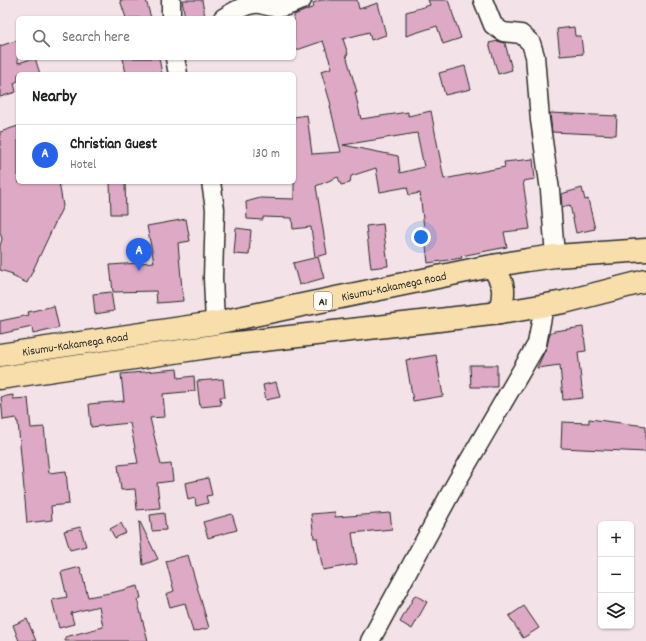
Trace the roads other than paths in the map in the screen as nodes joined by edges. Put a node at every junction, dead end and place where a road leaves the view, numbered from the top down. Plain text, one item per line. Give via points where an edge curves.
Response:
1 (171, 0) edge
2 (302, 0) edge
3 (483, 0) edge
4 (171, 16) edge
5 (227, 16) edge
6 (175, 60) edge
7 (178, 72) edge
8 (210, 184) edge
9 (646, 250) edge
10 (555, 256) junction
11 (493, 266) junction
12 (646, 281) edge
13 (544, 306) junction
14 (500, 312) junction
15 (215, 323) junction
16 (0, 355) edge
17 (0, 378) edge
18 (370, 641) edge

1 - 4 street
2 - 5 street via 282,7 253,4
3 - 10 street via 493,25 503,32 521,34 531,43 535,56
6 - 7 street
8 - 15 street via 215,209
9 - 10 highway, Kisumu-Kakamega Road / A1
10 - 11 highway, Kisumu-Kakamega Road / A1
11 - 14 highway via 504,288
11 - 15 highway, Kisumu-Kakamega Road / A1
12 - 13 highway, Kisumu-Kakamega Road
13 - 14 highway, Kisumu-Kakamega Road
13 - 18 street via 537,344 456,483
14 - 17 highway, Kisumu-Kakamega Road via 228,344
15 - 16 highway, Kisumu-Kakamega Road / A1

